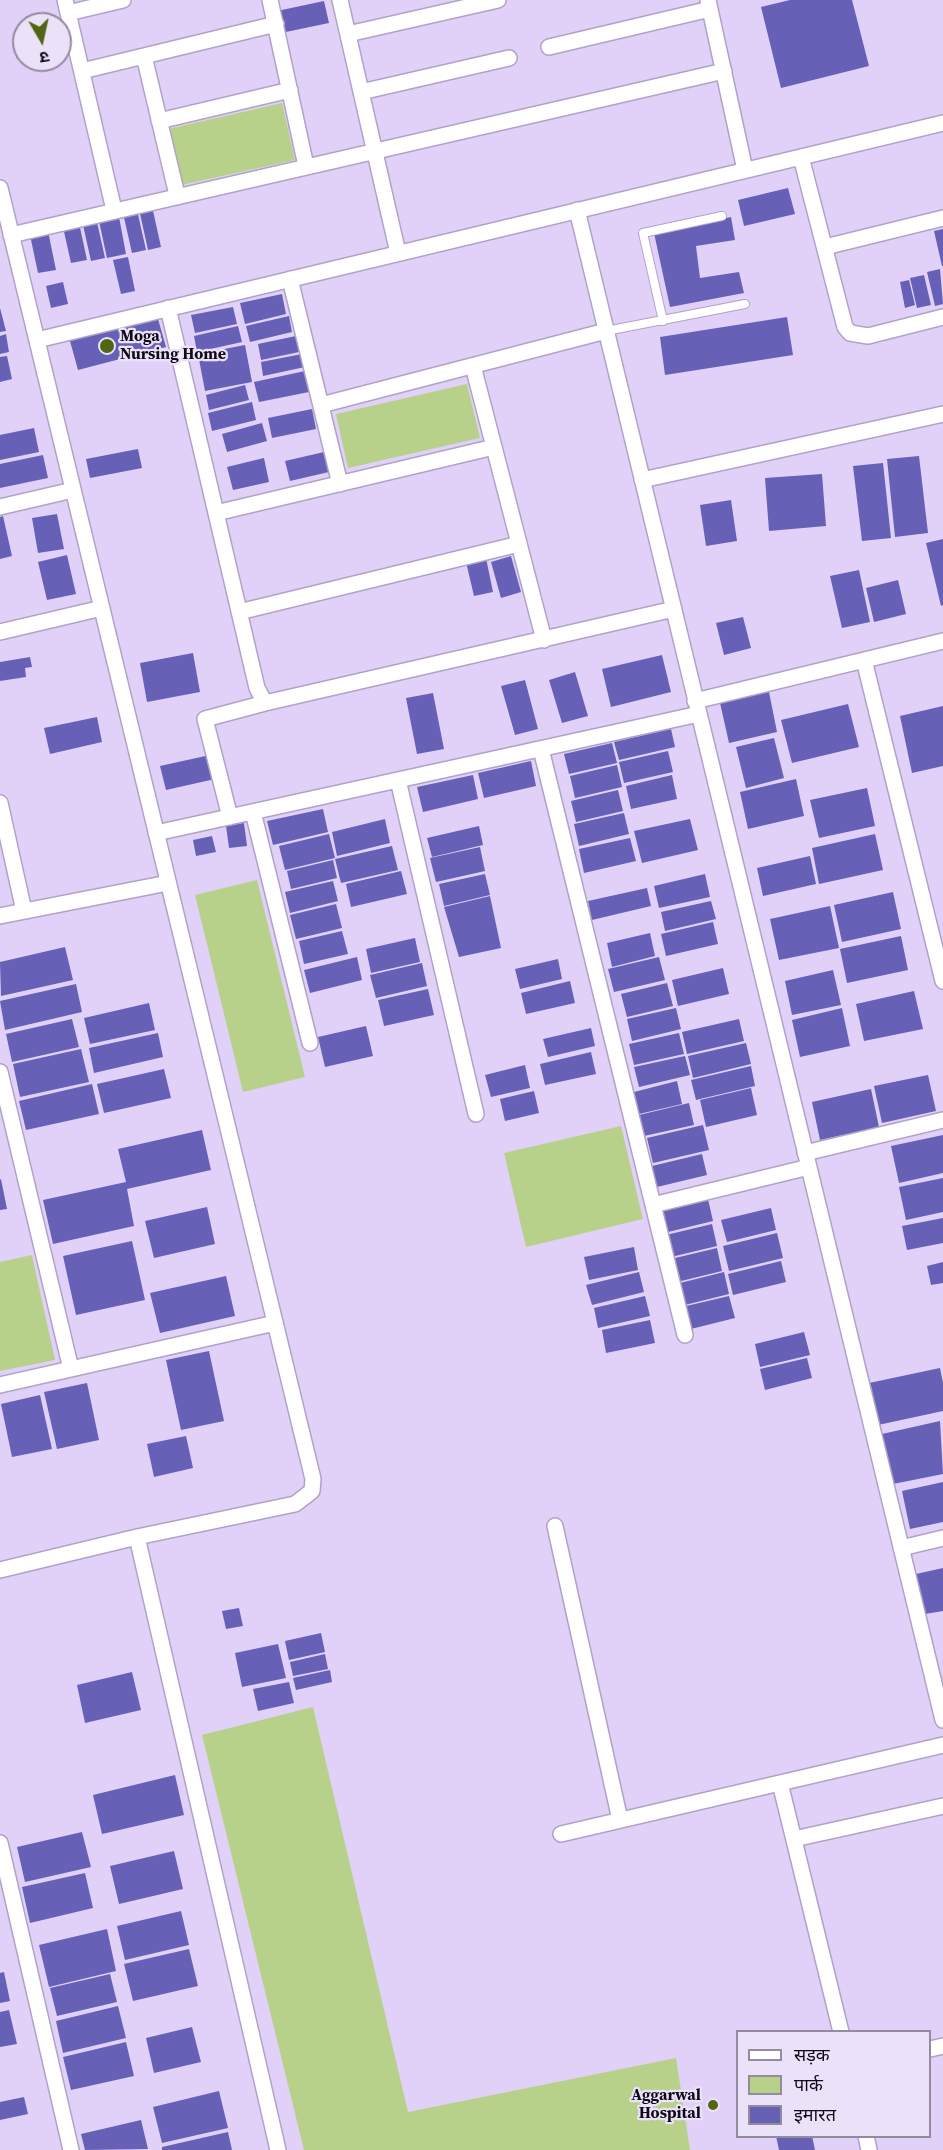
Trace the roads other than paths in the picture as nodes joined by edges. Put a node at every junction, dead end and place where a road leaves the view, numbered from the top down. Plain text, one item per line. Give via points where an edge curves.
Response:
1 (123, 0) edge
2 (270, 0) edge
3 (340, 0) edge
4 (498, 0) edge
5 (709, 4) edge
6 (67, 6) edge
7 (276, 24) junction
8 (348, 34) junction
9 (549, 47) dead end
10 (144, 56) junction
11 (509, 58) dead end
12 (82, 71) junction
13 (724, 71) junction
14 (290, 90) junction
15 (361, 92) junction
16 (159, 121) junction
17 (943, 123) edge
18 (375, 150) junction
19 (801, 157) junction
20 (306, 166) junction
21 (746, 170) junction
22 (0, 188) edge
23 (177, 195) junction
24 (114, 210) junction
25 (577, 210) junction
26 (722, 216) dead end
27 (943, 218) edge
28 (11, 234) junction
29 (825, 247) junction
30 (398, 253) junction
31 (290, 279) junction
32 (745, 304) dead end
33 (168, 309) junction
34 (943, 316) edge
35 (663, 321) junction
36 (606, 331) junction
37 (37, 340) junction
38 (473, 366) junction
39 (321, 405) junction
40 (943, 414) edge
41 (494, 447) junction
42 (642, 480) junction
43 (340, 484) junction
44 (73, 490) junction
45 (0, 507) edge
46 (216, 513) junction
47 (519, 544) junction
48 (102, 608) junction
49 (674, 609) junction
50 (240, 612) junction
51 (0, 632) edge
52 (544, 640) junction
53 (943, 641) edge
54 (864, 660) junction
55 (265, 703) junction
56 (697, 707) junction
57 (541, 749) junction
58 (398, 780) junction
59 (0, 804) edge
60 (253, 812) junction
61 (230, 817) junction
62 (156, 833) junction
63 (168, 883) junction
64 (24, 911) junction
65 (0, 916) edge
66 (943, 981) edge
67 (310, 1043) dead end
68 (0, 1072) edge
69 (476, 1114) dead end
70 (943, 1120) edge
71 (807, 1160) junction
72 (653, 1205) junction
73 (275, 1323) junction
74 (685, 1335) dead end
75 (71, 1369) junction
76 (0, 1386) edge
77 (555, 1526) dead end
78 (137, 1537) junction
79 (943, 1538) edge
80 (901, 1548) junction
81 (0, 1570) edge
82 (943, 1720) edge
83 (943, 1745) edge
84 (780, 1783) junction
85 (943, 1806) edge
86 (620, 1820) junction
87 (561, 1834) dead end
88 (794, 1839) junction
89 (0, 1843) edge
90 (841, 2030) edge
91 (71, 2150) edge
92 (278, 2150) edge

1 - 6 street
2 - 7 street
3 - 8 street
4 - 8 street
5 - 9 street
5 - 13 street
6 - 12 street
7 - 10 street
7 - 14 street
8 - 15 street
10 - 12 street
10 - 16 street
11 - 15 street
12 - 24 street
13 - 18 street
13 - 21 street
14 - 16 street
14 - 20 street
15 - 18 street
16 - 23 street
17 - 19 street
18 - 20 street
18 - 30 street
19 - 21 street
19 - 29 street
20 - 23 street
21 - 25 street
22 - 28 street
23 - 24 street
24 - 28 street
25 - 30 street
25 - 36 street
26 - 35 lane via 643,233
27 - 29 street
28 - 37 street
29 - 34 street via 850,333 868,336
30 - 31 street
31 - 33 street
31 - 39 street
32 - 35 lane
33 - 37 street
33 - 46 street
35 - 36 lane
36 - 38 street
36 - 42 street
37 - 44 street
38 - 39 street
38 - 41 street
39 - 43 street
40 - 42 street
41 - 43 street
41 - 47 street
42 - 49 street
43 - 46 street
44 - 45 street
44 - 48 street
46 - 50 street
47 - 50 street
47 - 52 street
48 - 51 street
48 - 62 street
49 - 52 street
49 - 56 street
50 - 55 street via 257,688
52 - 55 street
53 - 54 street
54 - 56 street
54 - 66 street
55 - 61 street via 205,719
56 - 57 street
56 - 71 street
57 - 58 street
57 - 72 street
58 - 60 street
58 - 69 street
59 - 64 street
60 - 61 street
60 - 67 street
61 - 62 street
62 - 63 street
63 - 64 street
63 - 73 street
64 - 65 street
68 - 75 street
70 - 71 street
71 - 72 street
71 - 80 street
72 - 74 street
73 - 75 street
73 - 78 street via 313,1479 312,1491 295,1504
75 - 76 street
77 - 86 street
78 - 81 street
78 - 92 street
79 - 80 street
80 - 82 street
83 - 84 street
84 - 86 street
84 - 88 street
85 - 88 street
86 - 87 street
88 - 90 street
89 - 91 street

